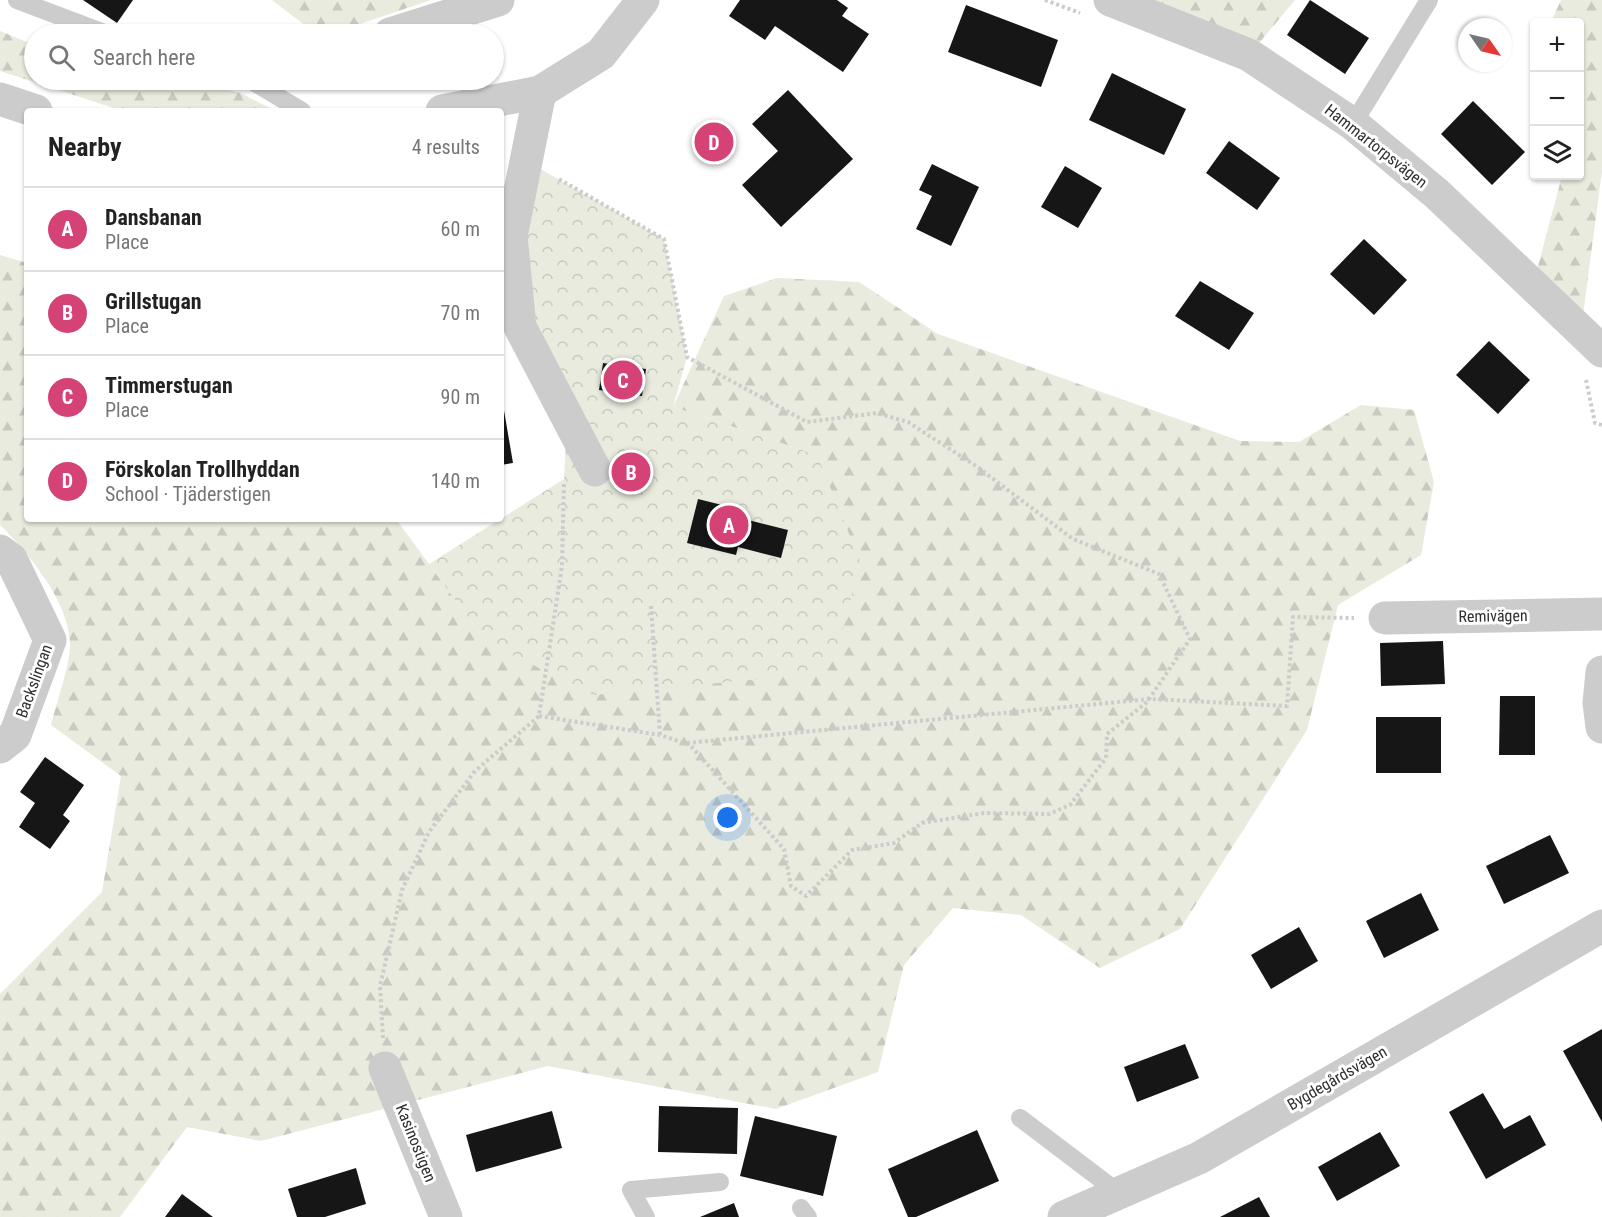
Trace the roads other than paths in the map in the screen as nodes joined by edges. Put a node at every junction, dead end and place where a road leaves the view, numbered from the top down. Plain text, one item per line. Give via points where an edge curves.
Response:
1 (17, 0) edge
2 (498, 0) edge
3 (643, 0) edge
4 (1429, 0) edge
5 (1096, 7) edge
6 (81, 24) edge
7 (422, 24) edge
8 (267, 90) edge
9 (540, 92) junction
10 (0, 99) edge
11 (27, 108) edge
12 (297, 108) edge
13 (457, 108) edge
14 (1353, 124) junction
15 (1591, 345) edge
16 (579, 475) road end
17 (0, 551) edge
18 (1602, 614) edge
19 (1385, 618) road end
20 (1602, 672) edge
21 (1602, 727) edge
22 (0, 747) edge
23 (1602, 926) edge
24 (385, 1068) road end
25 (1020, 1118) dead end
26 (720, 1182) dead end
27 (1119, 1193) junction
28 (446, 1217) edge
29 (646, 1217) edge
30 (1064, 1217) edge

1 - 6 lane
2 - 7 street
3 - 9 street via 601,54
4 - 14 lane
5 - 14 street, Hammartorpsvägen via 1250,55
8 - 12 lane
9 - 13 street
9 - 16 street via 511,236 520,327
10 - 11 street
14 - 15 street, Hammartorpsvägen via 1437,194
17 - 22 street, Backslingan via 11,559 50,640 15,735
18 - 19 street, Remivägen
20 - 21 street
23 - 27 street, Bygdegårdsvägen via 1199,1158
24 - 28 street, Kasinostigen
25 - 27 lane
26 - 29 lane via 631,1190
27 - 30 street, Bygdegårdsvägen

